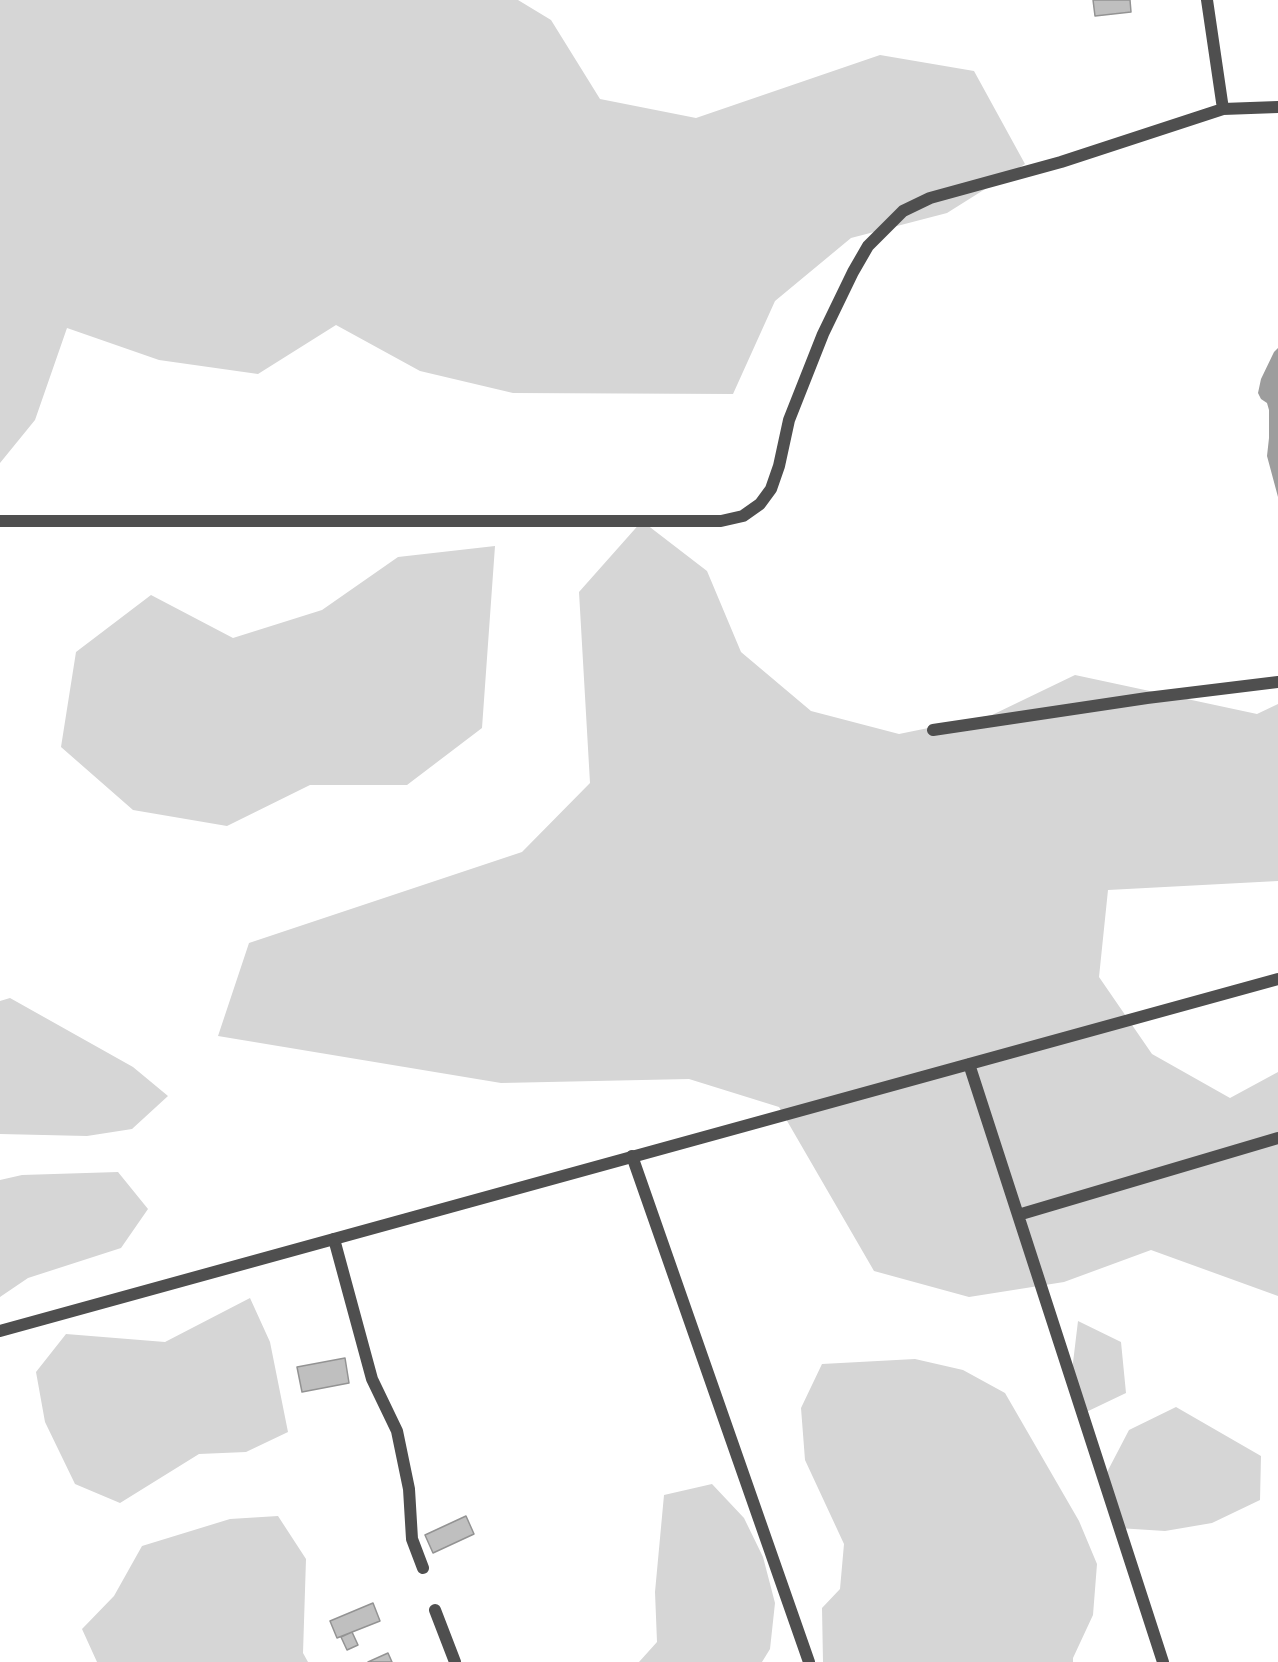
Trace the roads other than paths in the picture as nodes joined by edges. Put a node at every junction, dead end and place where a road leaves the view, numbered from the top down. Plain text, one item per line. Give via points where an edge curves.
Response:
1 (1208, 0) edge
2 (1278, 107) edge
3 (1223, 109) junction
4 (0, 521) edge
5 (1278, 682) edge
6 (933, 730) dead end
7 (1278, 979) edge
8 (969, 1064) junction
9 (1278, 1138) edge
10 (632, 1156) junction
11 (1018, 1215) junction
12 (334, 1239) junction
13 (0, 1331) edge
14 (423, 1568) dead end
15 (435, 1610) dead end
16 (455, 1662) edge
17 (809, 1662) edge
18 (1163, 1662) edge

1 - 3 street
2 - 3 street
3 - 4 street via 1061,162 930,198 903,211 868,246 853,272 789,420 771,489 760,504 743,516 721,522
5 - 6 street
7 - 8 street
8 - 10 street
8 - 11 street
9 - 11 street
10 - 12 street
10 - 17 street
11 - 18 street
12 - 13 street
12 - 14 street via 372,1379 397,1431 409,1489 412,1539
15 - 16 street

